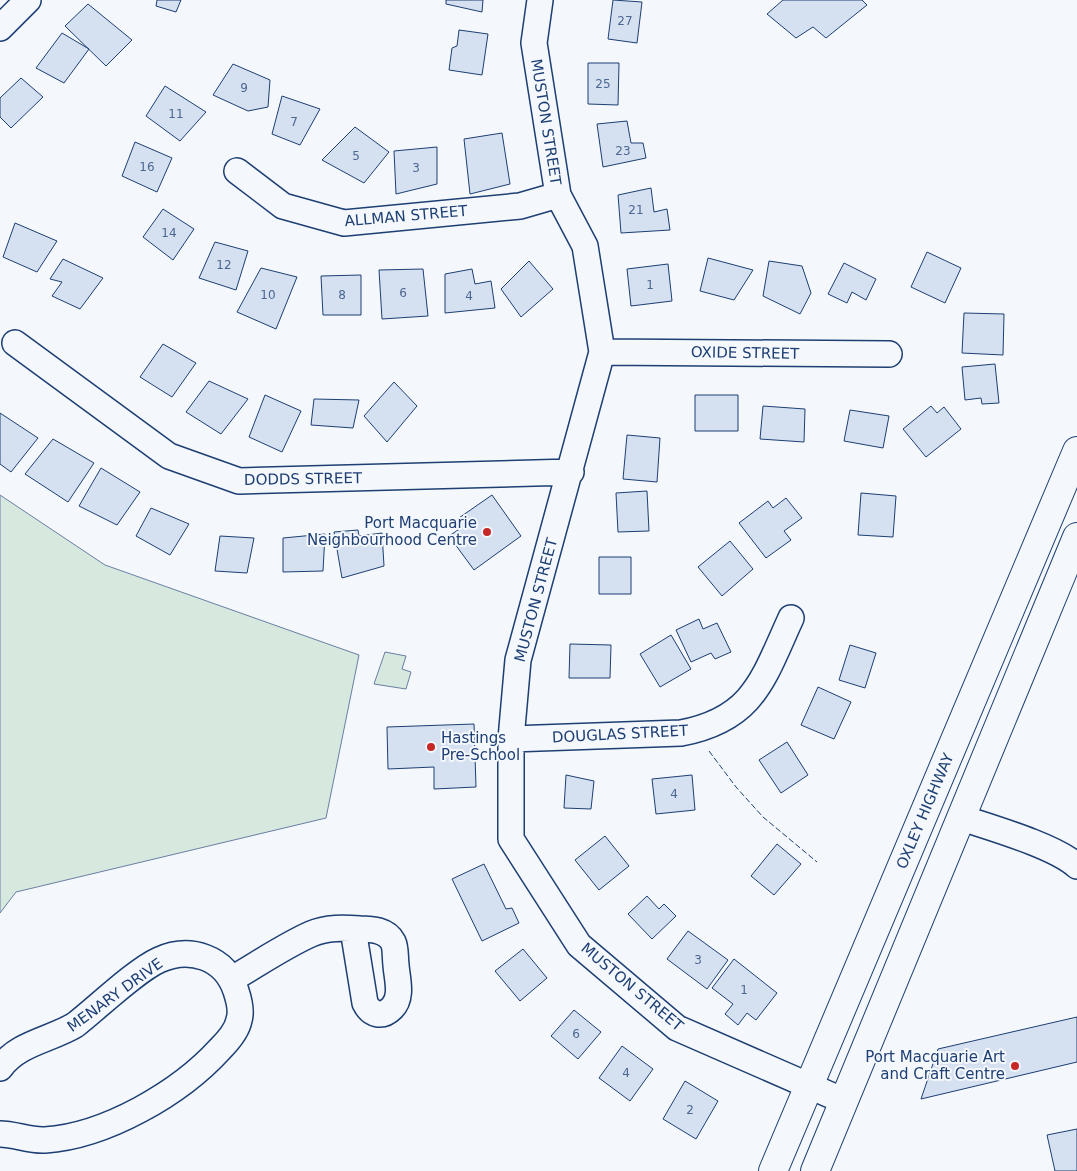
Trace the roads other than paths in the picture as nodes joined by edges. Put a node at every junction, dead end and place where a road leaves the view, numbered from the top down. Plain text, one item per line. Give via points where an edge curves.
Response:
1 (28, 0) edge
2 (540, 0) edge
3 (0, 28) edge
4 (237, 171) dead end
5 (558, 195) junction
6 (15, 343) dead end
7 (602, 352) junction
8 (889, 354) dead end
9 (1077, 451) edge
10 (571, 472) junction
11 (1077, 537) edge
12 (790, 618) dead end
13 (511, 740) junction
14 (962, 818) junction
15 (1077, 866) edge
16 (353, 929) dead end
17 (232, 979) junction
18 (0, 1068) edge
19 (807, 1086) junction
20 (844, 1102) junction
21 (0, 1134) edge
22 (773, 1171) edge
23 (815, 1171) edge

1 - 3 street
2 - 5 street, MUSTON STREET via 534,43
4 - 5 street, ALLMAN STREET via 283,206 344,223 520,206
5 - 7 street, MUSTON STREET via 585,246
6 - 10 street, DODDS STREET via 169,456 239,481
7 - 8 street, OXIDE STREET
7 - 10 street, MUSTON STREET
9 - 19 main road, OXLEY HIGHWAY
10 - 13 street, MUSTON STREET via 518,660
11 - 14 main road
12 - 13 street, DOUGLAS STREET via 759,687 740,709 705,728 673,734
13 - 19 street, MUSTON STREET via 511,839 579,944 677,1028
14 - 15 street via 1024,840 1069,859
14 - 20 main road
16 - 17 street via 333,928 312,934
17 - 18 street, MENARY DRIVE via 206,956 184,953 159,960 75,1025 60,1034 20,1048
17 - 21 street, MENARY DRIVE via 240,1002 239,1020 230,1038 208,1062 163,1097 115,1121 79,1133 44,1140
19 - 20 street, MUSTON STREET
19 - 22 main road, OXLEY HIGHWAY
20 - 23 main road

